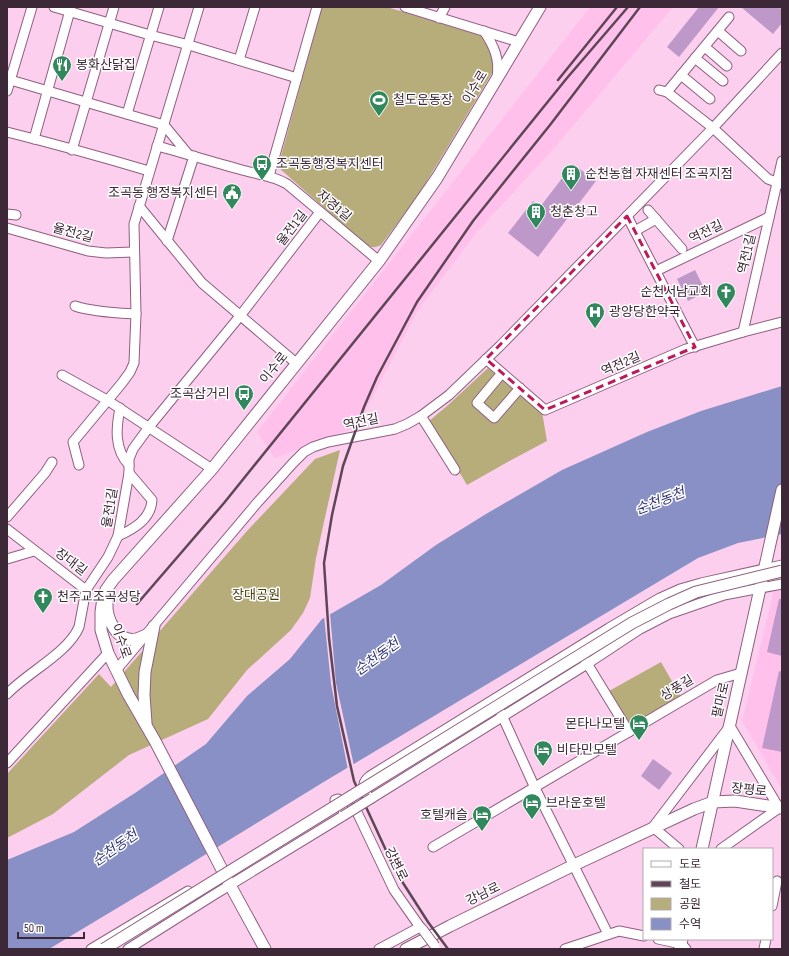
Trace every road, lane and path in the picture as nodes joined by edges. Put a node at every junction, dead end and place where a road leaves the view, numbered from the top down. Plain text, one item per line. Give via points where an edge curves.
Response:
1 (32, 7) edge
2 (54, 7) edge
3 (114, 7) edge
4 (159, 7) edge
5 (199, 7) edge
6 (255, 7) edge
7 (317, 7) edge
8 (405, 7) edge
9 (445, 7) edge
10 (540, 7) edge
11 (71, 9) edge
12 (729, 17) dead end
13 (439, 18) junction
14 (110, 24) junction
15 (484, 31) junction
16 (718, 31) junction
17 (150, 35) junction
18 (518, 42) junction
19 (189, 45) junction
20 (705, 47) junction
21 (741, 51) dead end
22 (782, 53) edge
23 (696, 58) junction
24 (239, 60) junction
25 (727, 66) dead end
26 (681, 75) junction
27 (297, 78) junction
28 (496, 79) junction
29 (8, 80) edge
30 (723, 81) dead end
31 (7, 91) edge
32 (48, 91) junction
33 (710, 100) dead end
34 (87, 102) junction
35 (127, 114) junction
36 (164, 125) junction
37 (713, 128) junction
38 (7, 132) edge
39 (34, 139) junction
40 (157, 146) junction
41 (72, 150) junction
42 (192, 155) junction
43 (782, 161) edge
44 (149, 171) junction
45 (269, 176) junction
46 (779, 183) edge
47 (139, 206) junction
48 (648, 210) dead end
49 (320, 212) junction
50 (627, 216) junction
51 (768, 217) junction
52 (656, 219) junction
53 (7, 228) edge
54 (635, 231) junction
55 (168, 241) junction
56 (682, 249) dead end
57 (133, 252) junction
58 (379, 261) junction
59 (656, 271) junction
60 (75, 306) dead end
61 (136, 314) junction
62 (240, 316) junction
63 (782, 322) edge
64 (743, 332) junction
65 (695, 347) junction
66 (486, 359) junction
67 (296, 364) junction
68 (502, 373) junction
69 (62, 375) dead end
70 (520, 388) junction
71 (107, 400) junction
72 (120, 408) junction
73 (422, 416) junction
74 (149, 427) junction
75 (52, 462) dead end
76 (78, 465) dead end
77 (129, 469) junction
78 (212, 469) junction
79 (455, 470) dead end
80 (782, 490) edge
81 (7, 517) edge
82 (7, 529) edge
83 (118, 536) junction
84 (34, 551) junction
85 (7, 559) edge
86 (782, 565) edge
87 (765, 568) junction
88 (782, 572) edge
89 (782, 576) edge
90 (113, 580) junction
91 (782, 584) edge
92 (760, 588) junction
93 (86, 590) junction
94 (151, 630) junction
95 (580, 646) junction
96 (108, 652) junction
97 (587, 664) junction
98 (117, 669) junction
99 (741, 673) junction
100 (9, 689) edge
101 (494, 699) junction
102 (502, 716) junction
103 (730, 726) junction
104 (146, 727) junction
105 (629, 732) junction
106 (7, 763) edge
107 (535, 788) junction
108 (372, 798) junction
109 (713, 802) junction
110 (355, 808) junction
111 (780, 808) edge
112 (343, 816) junction
113 (653, 827) junction
114 (433, 847) dead end
115 (679, 848) edge
116 (702, 848) edge
117 (722, 848) edge
118 (574, 865) junction
119 (220, 866) junction
120 (777, 881) edge
121 (230, 885) junction
122 (773, 901) edge
123 (422, 929) junction
124 (608, 934) junction
125 (643, 936) edge
126 (662, 940) edge
127 (682, 945) edge
128 (436, 947) edge
129 (92, 949) edge
130 (104, 949) edge
131 (116, 949) edge
132 (128, 949) edge
133 (265, 949) edge
134 (379, 949) edge
135 (406, 949) edge
136 (565, 949) edge

1 - 29 street
2 - 11 street
3 - 14 street
4 - 17 street
5 - 19 street
6 - 24 street
7 - 27 street
8 - 13 street
9 - 13 street
10 - 18 main road, 이수로
11 - 14 street
11 - 32 street
12 - 16 street
13 - 15 street
14 - 17 street
14 - 34 street
15 - 18 street
15 - 28 street via 496,52
16 - 20 street
16 - 21 street
17 - 19 street
17 - 35 street
18 - 28 main road, 이수로
19 - 24 street
19 - 36 street
20 - 23 street
20 - 25 street
22 - 37 street, 역전길
23 - 26 street
23 - 30 street
24 - 27 street
26 - 33 street
26 - 37 street via 663,91
27 - 45 street
28 - 58 main road, 이수로 via 438,178
29 - 31 street
29 - 32 street
32 - 34 street
32 - 39 street
34 - 35 street
34 - 41 street
35 - 36 street
36 - 40 street
36 - 42 street
37 - 46 street via 768,179
37 - 50 street, 역전길
38 - 39 street
39 - 41 street
40 - 42 street, 자경1길
40 - 44 street
41 - 44 street
42 - 45 street, 자경1길
42 - 55 street
43 - 46 street, 역전1길
44 - 47 street
45 - 49 street, 자경1길 via 280,179
46 - 51 street, 역전1길
47 - 55 street
47 - 57 street via 134,224
48 - 52 street
49 - 58 street, 자경1길
49 - 62 street, 율전1길
50 - 54 street
50 - 66 street, 역전길
51 - 59 street, 역전길
51 - 64 street, 역전1길
52 - 54 street
52 - 56 street
53 - 57 street, 율전2길 via 88,251
54 - 59 street
55 - 62 street via 202,283
57 - 61 street
58 - 67 main road, 이수로
59 - 65 street
60 - 61 street
61 - 71 street via 134,363 130,372
62 - 67 street
62 - 74 street, 율전1길
63 - 64 street, 역전2길
64 - 65 street, 역전2길
65 - 70 street, 역전2길 via 545,410
66 - 68 street, 역전2길
66 - 73 street, 역전길 via 449,395
67 - 78 main road, 이수로
68 - 70 street, 역전2길
68 - 70 street via 477,404 494,418
69 - 71 street
71 - 72 street
71 - 76 street via 73,442
72 - 74 street
72 - 77 street via 117,427 119,446
73 - 79 street
73 - 94 street, 역전길 via 395,429 328,442 304,452 257,503
74 - 77 street, 율전1길 via 130,455
74 - 78 street
75 - 81 street
77 - 83 street, 율전1길
77 - 83 street via 152,500 152,509 139,524
78 - 90 main road, 이수로
80 - 87 main road, 팔마로
82 - 84 street, 장대길
83 - 93 street, 율전1길 via 108,557
84 - 85 street
84 - 93 street, 장대길
86 - 87 street
87 - 92 main road, 팔마로
87 - 95 street via 701,583 660,598
88 - 130 main road, bridge via 696,592 632,624
89 - 131 main road via 701,595 634,627
90 - 94 main road via 106,613 119,636 135,640
90 - 96 main road, 이수로 via 103,598 101,612 101,630
91 - 92 street
92 - 97 street via 724,594 669,614
92 - 99 main road, 팔마로
93 - 100 street, 장대길 via 79,628 73,639
94 - 98 street, 역전길
94 - 104 main road via 144,695
95 - 97 street
95 - 101 street
96 - 98 main road, 이수로
96 - 106 street
97 - 102 street
97 - 105 street
98 - 104 main road, 이수로
99 - 103 main road, 팔마로
99 - 105 street, 상풍길 via 717,680
101 - 102 street
101 - 108 street via 365,780 367,795
102 - 107 street
102 - 108 street
103 - 109 main road, 팔마로
103 - 111 street
103 - 113 street
104 - 119 main road, 이수로
105 - 107 street, 상풍길
107 - 114 street, 상풍길
107 - 118 street
108 - 110 street, bridge
109 - 111 main road, 장평로 via 735,801
109 - 113 main road, 강남로
109 - 116 main road, 팔마로
110 - 112 street, bridge
110 - 123 street, 강변로 via 394,890
111 - 117 street
112 - 119 street via 344,811 338,800 332,802
112 - 121 street
113 - 115 street
113 - 118 main road, 강남로
118 - 124 street
118 - 135 main road, 강남로
119 - 121 main road
119 - 129 street
120 - 122 street
121 - 132 street
121 - 133 main road
123 - 128 street, 강변로, bridge
123 - 134 street
124 - 125 street via 619,931
124 - 136 street
126 - 127 street

